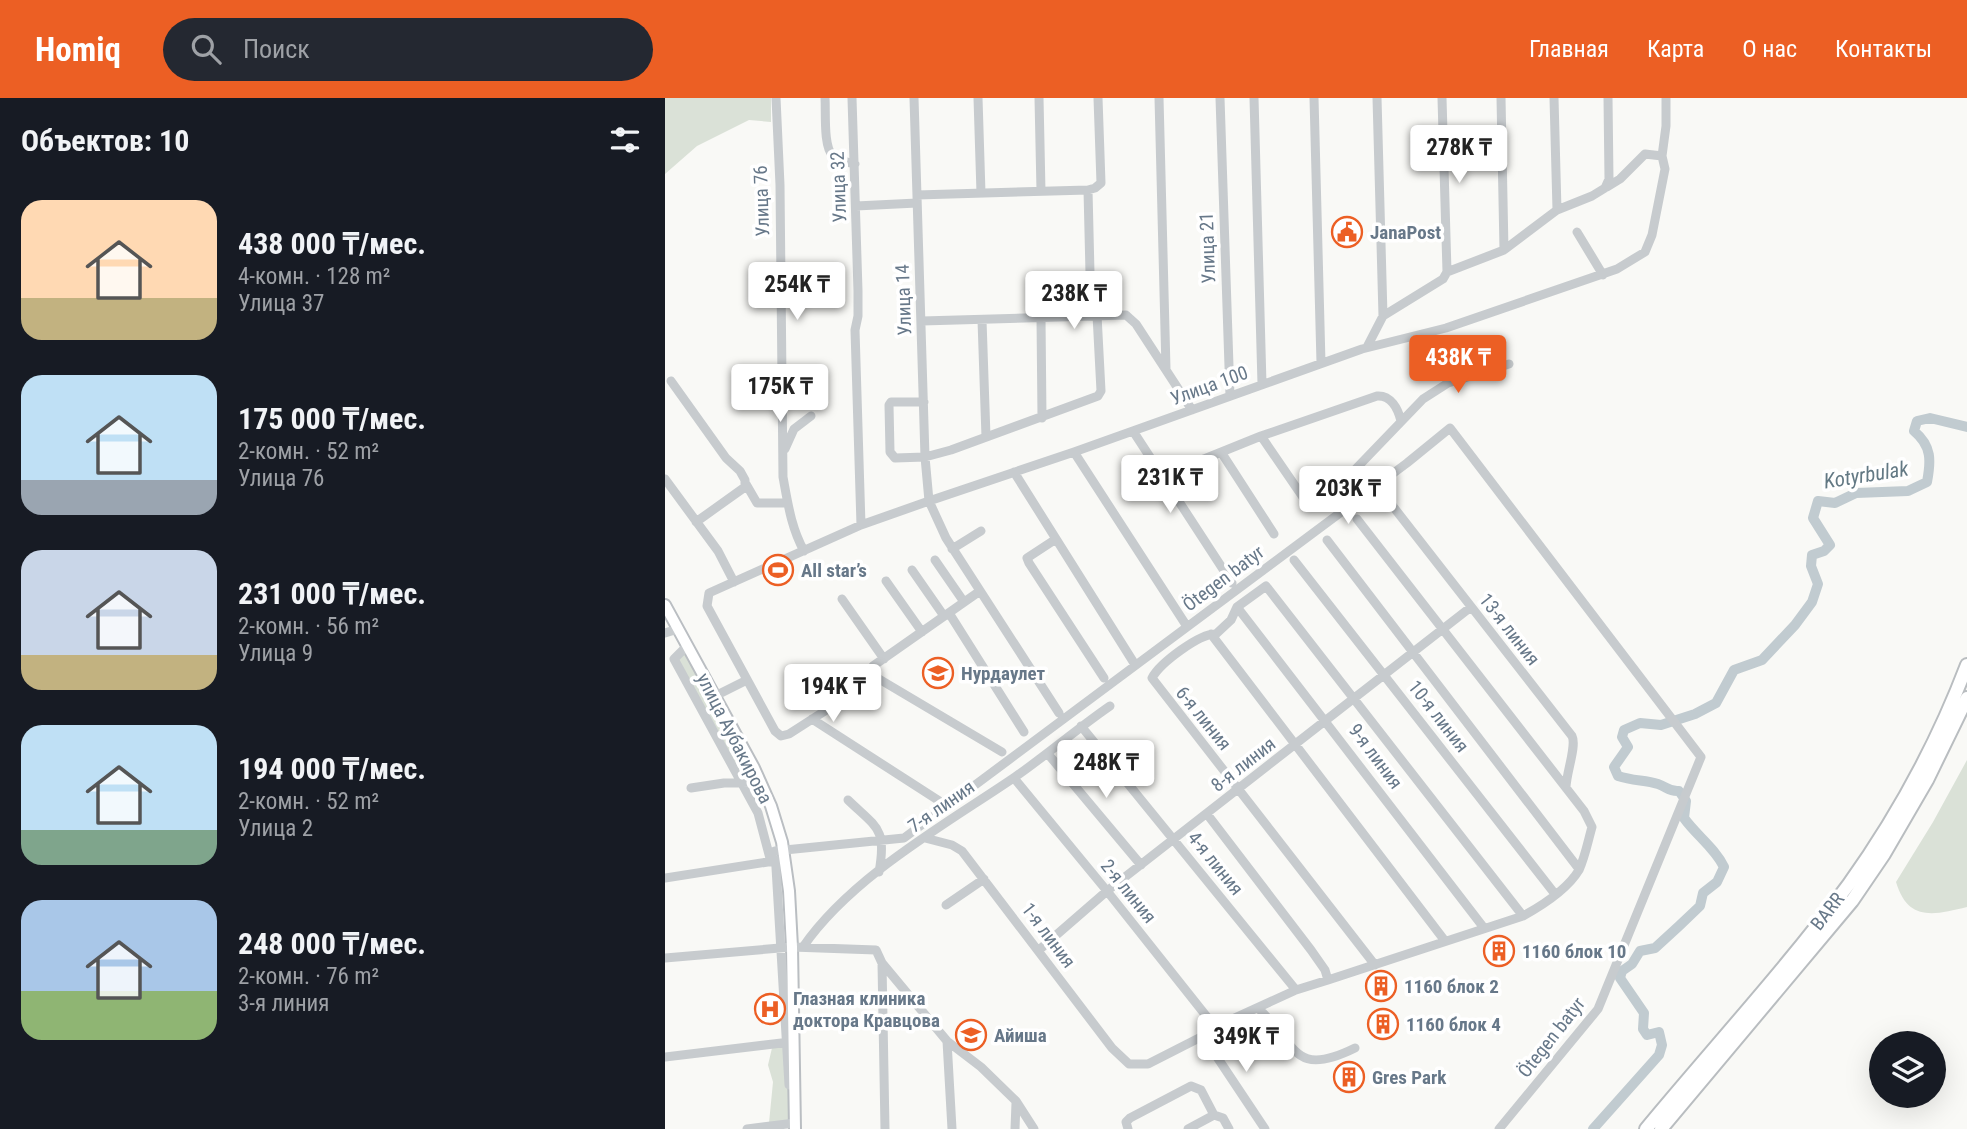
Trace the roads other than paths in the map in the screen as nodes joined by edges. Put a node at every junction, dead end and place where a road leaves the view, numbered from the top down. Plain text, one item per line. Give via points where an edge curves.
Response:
1 (776, 98) edge
2 (825, 98) edge
3 (852, 98) edge
4 (914, 98) edge
5 (978, 98) edge
6 (1039, 98) edge
7 (1098, 98) edge
8 (1159, 98) edge
9 (1220, 98) edge
10 (1254, 98) edge
11 (1314, 98) edge
12 (1377, 98) edge
13 (1442, 98) edge
14 (1501, 98) edge
15 (1554, 98) edge
16 (1608, 98) edge
17 (1666, 98) edge
18 (1662, 156) junction
19 (855, 164) junction
20 (1605, 188) junction
21 (1088, 190) junction
22 (1041, 191) junction
23 (981, 193) junction
24 (917, 199) junction
25 (856, 206) junction
26 (1557, 210) junction
27 (1577, 232) dead end
28 (1504, 250) junction
29 (1447, 272) junction
30 (1602, 275) junction
31 (1094, 315) junction
32 (1383, 316) junction
33 (1041, 318) junction
34 (982, 320) junction
35 (922, 321) junction
36 (1367, 347) junction
37 (1321, 363) junction
38 (1509, 364) dead end
39 (1166, 371) junction
40 (671, 381) dead end
41 (1262, 384) junction
42 (1230, 396) junction
43 (924, 402) junction
44 (1192, 410) junction
45 (811, 416) dead end
46 (1042, 418) junction
47 (1401, 421) junction
48 (1133, 431) junction
49 (1261, 436) junction
50 (986, 438) junction
51 (1074, 452) junction
52 (1221, 452) junction
53 (783, 456) junction
54 (925, 457) junction
55 (1014, 472) junction
56 (1162, 475) junction
57 (665, 479) edge
58 (746, 484) junction
59 (1388, 499) dead end
60 (929, 501) junction
61 (787, 502) junction
62 (1357, 519) dead end
63 (696, 522) junction
64 (861, 525) junction
65 (981, 531) dead end
66 (1274, 534) dead end
67 (1056, 539) junction
68 (1327, 540) dead end
69 (952, 549) junction
70 (804, 551) junction
71 (935, 560) dead end
72 (1294, 560) dead end
73 (912, 570) dead end
74 (886, 581) dead end
75 (734, 582) junction
76 (1232, 583) dead end
77 (980, 591) junction
78 (842, 599) dead end
79 (964, 602) junction
80 (665, 605) edge
81 (1237, 607) junction
82 (1471, 607) junction
83 (946, 615) junction
84 (1186, 625) dead end
85 (678, 629) junction
86 (1441, 630) junction
87 (922, 632) junction
88 (665, 633) edge
89 (1211, 634) junction
90 (687, 646) junction
91 (1413, 653) junction
92 (884, 659) junction
93 (1134, 663) dead end
94 (1967, 665) edge
95 (1385, 676) junction
96 (1104, 678) dead end
97 (747, 680) junction
98 (870, 682) junction
99 (715, 696) junction
100 (1967, 698) edge
101 (1353, 699) junction
102 (1110, 706) dead end
103 (1059, 713) dead end
104 (812, 719) junction
105 (1326, 719) junction
106 (1081, 726) junction
107 (1024, 732) dead end
108 (1296, 744) junction
109 (1002, 752) dead end
110 (1048, 754) junction
111 (1014, 778) junction
112 (761, 782) junction
113 (742, 783) junction
114 (691, 788) dead end
115 (1566, 788) junction
116 (1239, 790) junction
117 (848, 800) dead end
118 (944, 804) dead end
119 (1207, 814) junction
120 (925, 838) junction
121 (1175, 840) junction
122 (785, 859) junction
123 (771, 862) junction
124 (1141, 865) junction
125 (1579, 869) junction
126 (879, 872) junction
127 (665, 878) edge
128 (984, 879) junction
129 (1107, 891) junction
130 (1555, 894) junction
131 (946, 905) dead end
132 (1523, 916) junction
133 (1484, 928) junction
134 (1445, 941) junction
135 (798, 947) junction
136 (1039, 950) junction
137 (665, 958) edge
138 (882, 963) junction
139 (1375, 965) junction
140 (1328, 980) junction
141 (1296, 990) junction
142 (1259, 1009) junction
143 (1215, 1027) junction
144 (1203, 1036) junction
145 (947, 1041) junction
146 (792, 1042) junction
147 (1355, 1048) dead end
148 (665, 1057) edge
149 (1016, 1101) junction
150 (1214, 1115) junction
151 (794, 1127) edge
152 (747, 1129) edge
153 (885, 1129) edge
154 (952, 1129) edge
155 (1015, 1129) edge
156 (1034, 1129) edge
157 (1128, 1129) edge
158 (1188, 1129) edge
159 (1229, 1129) edge
160 (1265, 1129) edge
161 (1499, 1129) edge
162 (1646, 1129) edge
163 (1661, 1129) edge

1 - 53 street, Улица 76
2 - 19 street via 829,152
3 - 19 street, Улица 32
4 - 24 street, Улица 14
5 - 23 street
6 - 22 street
7 - 21 street via 1101,183
8 - 39 street
9 - 42 street, Улица 21
10 - 41 street
11 - 37 street
12 - 32 street
13 - 29 street
14 - 28 street
15 - 26 street
16 - 20 street via 1609,179
17 - 18 street
18 - 20 street via 1644,154
18 - 30 street, Улица 100 via 1665,169 1645,252
19 - 25 street, Улица 32
20 - 26 street
21 - 22 street
21 - 31 street
22 - 23 street
23 - 24 street
24 - 25 street
24 - 35 street, Улица 14
25 - 64 street, Улица 32
26 - 28 street
27 - 30 street
28 - 29 street
29 - 32 street via 1443,279
30 - 36 street, Улица 100 via 1446,328
31 - 33 street
31 - 39 street via 1131,318
31 - 46 street via 1100,394
32 - 36 street
33 - 34 street
33 - 46 street
34 - 35 street
34 - 50 street
35 - 43 street, Улица 14
36 - 37 street, Улица 100
37 - 41 street, Улица 100
38 - 47 street via 1448,383
39 - 44 street
40 - 58 street
41 - 42 street, Улица 100
42 - 44 street, Улица 100
43 - 54 street, Улица 14
43 - 54 street via 889,405 890,452 895,458
44 - 48 street, Улица 100
45 - 53 street via 794,429
46 - 50 street
47 - 49 street via 1391,400 1383,396
47 - 49 street via 1314,508
48 - 51 street, Улица 100
48 - 56 street
49 - 52 street
50 - 54 street
51 - 55 street, Улица 100
51 - 84 street
52 - 56 street
52 - 66 street
53 - 61 street, Улица 76
54 - 60 street, Улица 14
55 - 60 street, Улица 100
55 - 67 street
56 - 76 street
57 - 63 street
58 - 61 street via 757,503
58 - 63 street
59 - 82 street, 13-я линия
60 - 64 street, Улица 100
60 - 69 street
61 - 70 street, Улица 76
62 - 86 street
63 - 75 street
64 - 70 street, Улица 100
65 - 69 street
67 - 93 street
67 - 96 street via 1027,558
68 - 91 street
69 - 77 street
70 - 75 street, Улица 100
71 - 79 street
72 - 95 street, 10-я линия
73 - 83 street
74 - 87 street
75 - 97 street, Улица 100 via 709,593 707,606
77 - 79 street
77 - 103 street
78 - 92 street
79 - 83 street
80 - 85 main road, улица Аубакирова
81 - 89 street, 6-я линия via 1223,628
81 - 101 street, 6-я линия via 1266,586
81 - 105 street, 9-я линия
82 - 86 street, 8-я линия
82 - 115 street, 13-я линия via 1574,739
83 - 87 street
83 - 107 street
85 - 88 street
85 - 90 main road, улица Аубакирова
86 - 91 street, 8-я линия
86 - 115 street
87 - 92 street
89 - 108 street
89 - 116 street, 6-я линия via 1179,652 1151,678
90 - 99 main road, улица Аубакирова
90 - 113 street via 674,659
91 - 95 street, 8-я линия
91 - 125 street
92 - 98 street via 871,668
94 - 162 highway, BARR via 1913,781 1850,881
95 - 101 street, 8-я линия
95 - 130 street, 10-я линия
97 - 99 street
97 - 104 street via 781,736
98 - 104 street
98 - 109 street via 882,680
99 - 112 main road, улица Аубакирова
100 - 163 highway, BARR via 1917,799 1852,901
101 - 105 street, 8-я линия
101 - 132 street
102 - 106 street, 7-я линия
104 - 118 street
105 - 108 street, 8-я линия
105 - 133 street, 9-я линия
106 - 110 street, 7-я линия
106 - 121 street, 4-я линия
108 - 116 street, 8-я линия
108 - 134 street
110 - 111 street, 7-я линия
110 - 124 street
111 - 120 street, 7-я линия
111 - 129 street, 2-я линия
112 - 113 street
112 - 122 main road, улица Аубакирова
113 - 114 street
113 - 123 street via 758,813
115 - 125 street via 1592,827
116 - 119 street, 8-я линия
116 - 139 street, 6-я линия
117 - 126 street via 880,833
119 - 121 street, 8-я линия
119 - 140 street via 1311,950
120 - 126 street, 7-я линия
120 - 128 street, 1-я линия via 962,851
121 - 124 street, 8-я линия
121 - 141 street, 4-я линия
122 - 123 street
122 - 135 main road, улица Аубакирова
123 - 127 street
124 - 129 street, 8-я линия
125 - 130 street
126 - 135 street, 7-я линия via 845,898
128 - 131 street
128 - 136 street, 1-я линия
129 - 136 street, 8-я линия
129 - 143 street, 2-я линия
130 - 132 street
132 - 133 street
133 - 134 street
134 - 139 street
135 - 137 street
135 - 138 street via 876,950
135 - 146 main road, улица Аубакирова
136 - 144 street, 1-я линия via 1122,1060 1148,1064
138 - 145 street
138 - 153 street
139 - 140 street
140 - 141 street
141 - 142 street
142 - 143 street
142 - 147 street via 1303,1058 1333,1059
143 - 144 street
144 - 160 street
145 - 149 street
145 - 154 street
146 - 148 street
146 - 151 main road, улица Аубакирова
149 - 155 street
149 - 156 street
150 - 157 street via 1201,1090 1191,1086 1130,1118
150 - 158 street
150 - 159 street via 1223,1118
151 - 152 street
151 - 161 street, Ötegen batyr via 775,850 904,838 1450,428 1700,757 1598,1009

